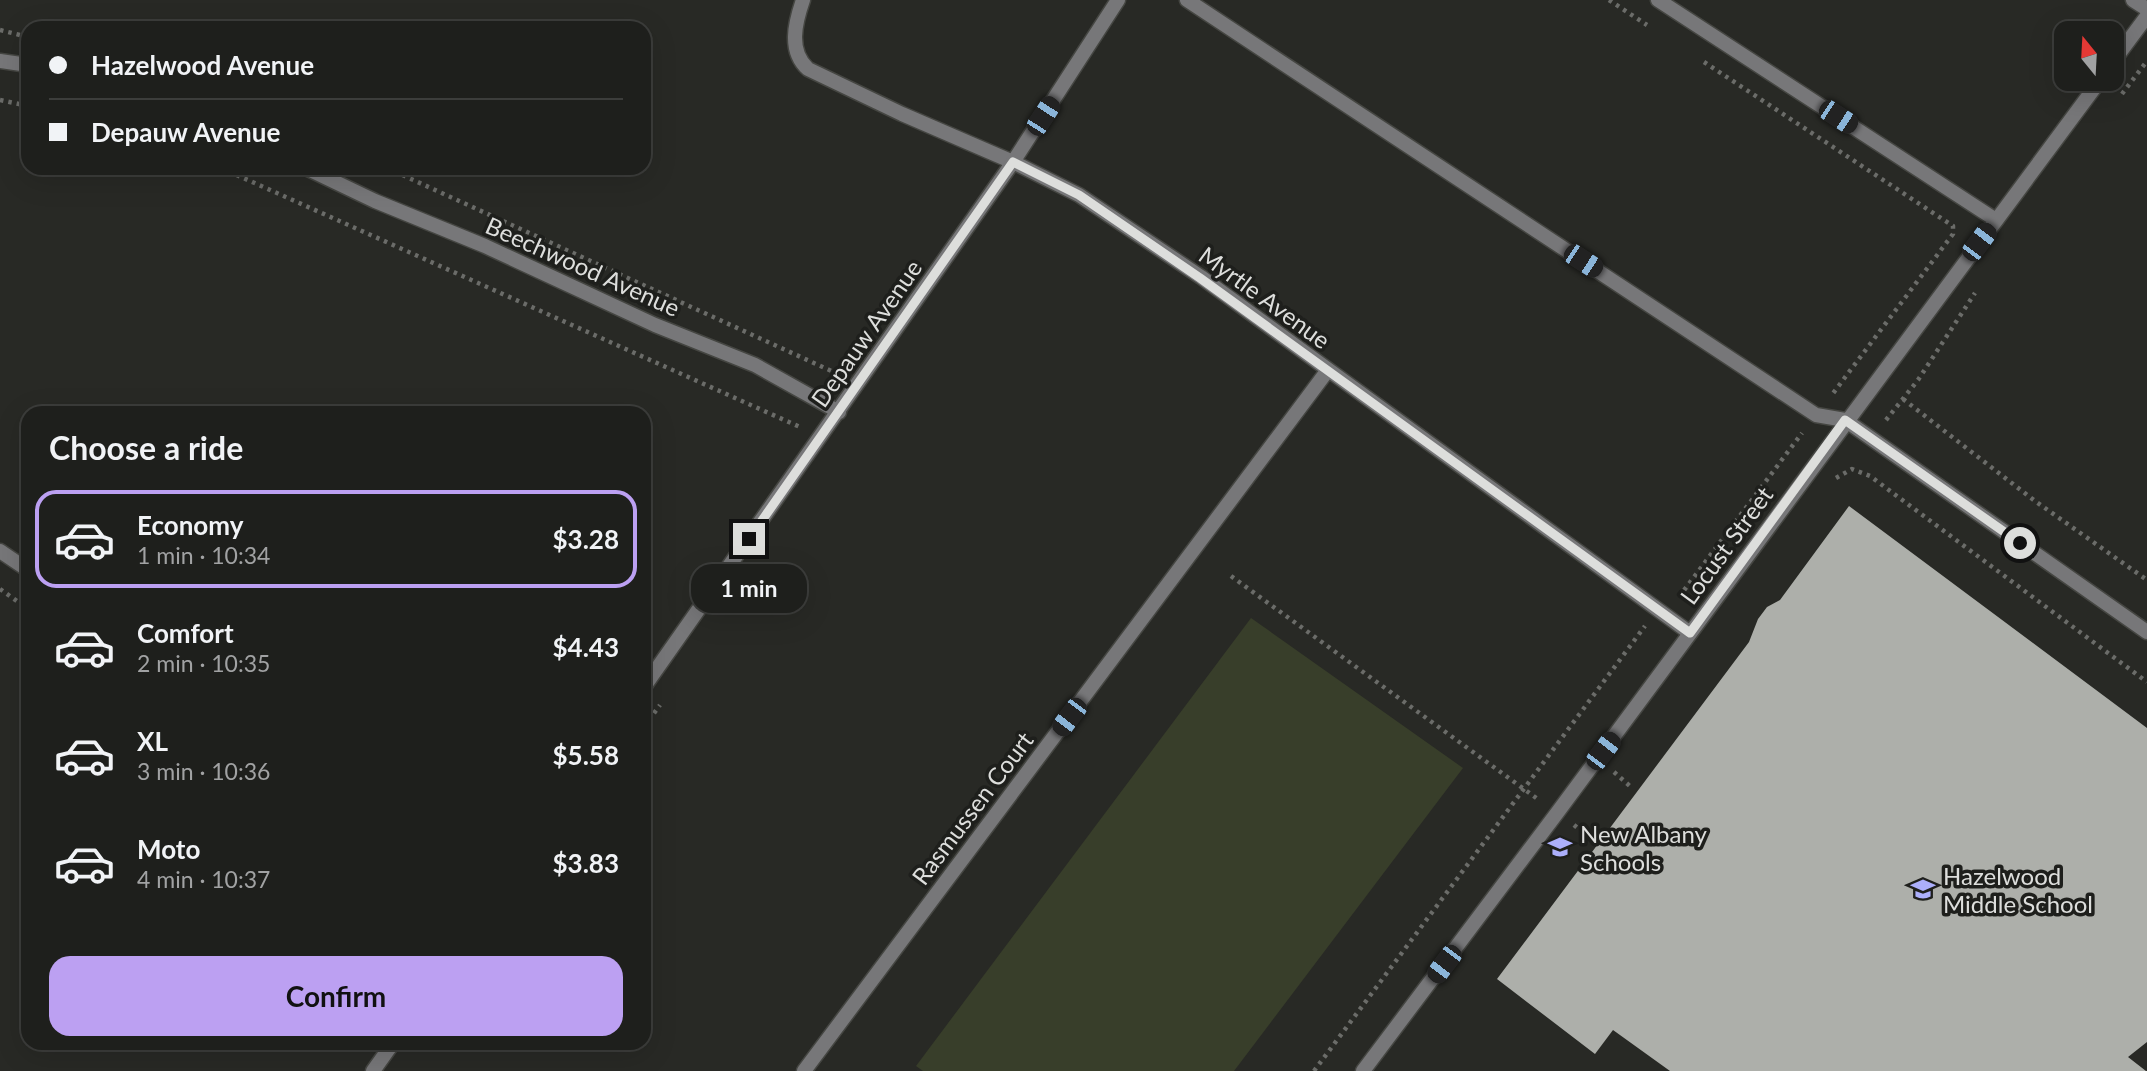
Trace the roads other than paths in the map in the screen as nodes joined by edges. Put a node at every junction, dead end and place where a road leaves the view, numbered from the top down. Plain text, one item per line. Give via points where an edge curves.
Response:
1 (803, 0) edge
2 (1118, 0) edge
3 (1187, 0) edge
4 (1658, 0) edge
5 (2133, 0) edge
6 (2147, 9) edge
7 (2147, 16) edge
8 (2124, 47) edge
9 (0, 61) edge
10 (21, 64) edge
11 (2092, 91) edge
12 (1013, 162) junction
13 (321, 175) edge
14 (1996, 220) junction
15 (1328, 370) junction
16 (839, 412) junction
17 (1845, 420) junction
18 (0, 551) edge
19 (21, 565) edge
20 (2147, 632) edge
21 (1690, 633) junction
22 (651, 677) edge
23 (388, 1050) edge
24 (373, 1071) edge
25 (804, 1071) edge
26 (1363, 1071) edge

1 - 12 street, Myrtle Avenue via 794,48 808,69
2 - 12 street, Depauw Avenue
3 - 17 street via 1816,415
4 - 14 street
5 - 6 street
7 - 8 street
9 - 10 street
11 - 14 street, Locust Street
12 - 15 street, Myrtle Avenue via 1079,195
12 - 16 street, Depauw Avenue
13 - 16 street, Beechwood Avenue via 755,365
14 - 17 street, Locust Street
15 - 21 street, Myrtle Avenue
15 - 25 street, Rasmussen Court
16 - 22 street, Depauw Avenue
17 - 20 street
17 - 21 street, Locust Street
18 - 19 street
21 - 26 street, Locust Street
23 - 24 street

